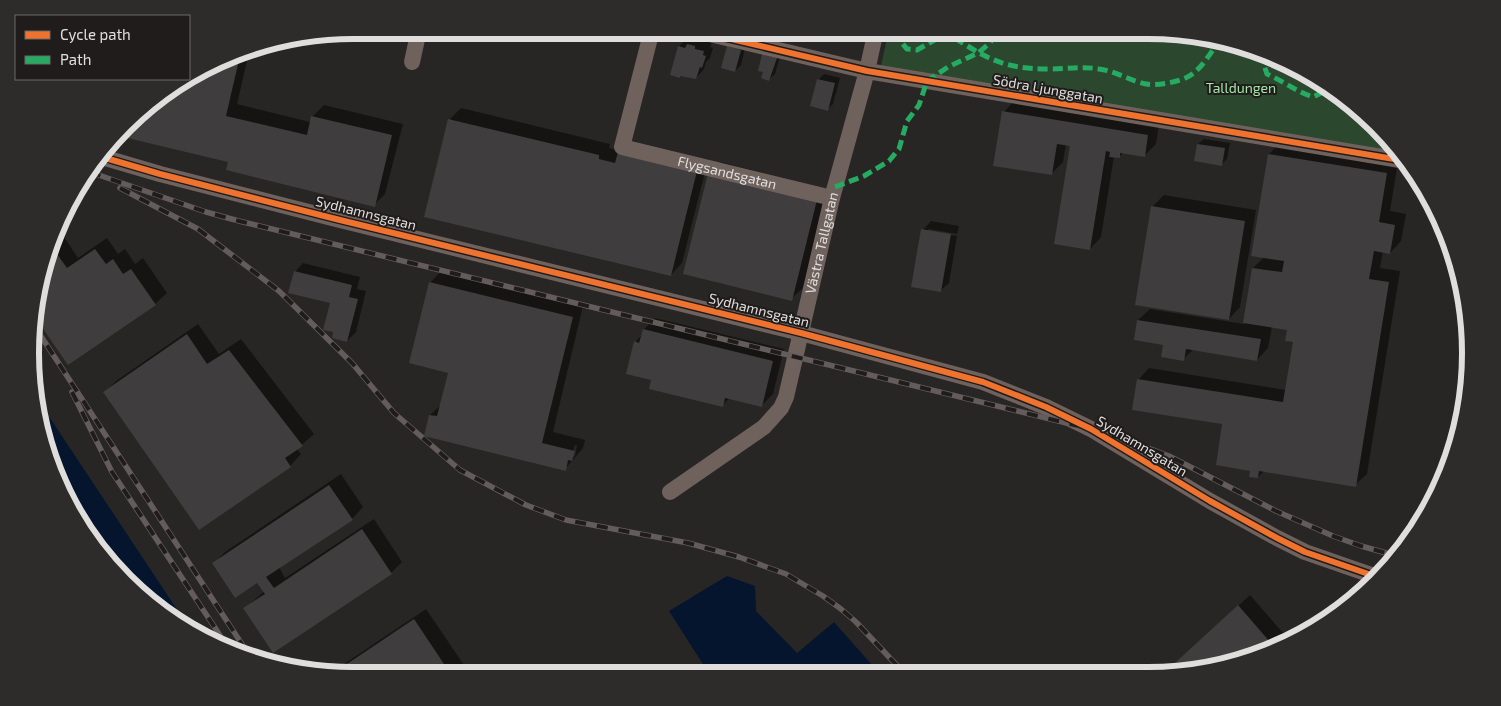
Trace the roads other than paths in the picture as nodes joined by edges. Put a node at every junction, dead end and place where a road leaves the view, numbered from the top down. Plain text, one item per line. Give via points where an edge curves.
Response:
1 (417, 39) edge
2 (650, 39) edge
3 (731, 39) edge
4 (874, 39) edge
5 (412, 62) dead end
6 (867, 71) junction
7 (107, 158) edge
8 (1395, 159) edge
9 (832, 198) junction
10 (801, 333) junction
11 (670, 492) dead end
12 (1370, 575) edge

1 - 5 street
2 - 9 street, Flygsandsgatan via 622,147
3 - 6 street, Södra Ljunggatan
4 - 6 street, Västra Tallgatan
6 - 8 street, Södra Ljunggatan
6 - 9 street, Västra Tallgatan
7 - 10 street, Sydhamnsgatan via 336,219
9 - 10 street, Västra Tallgatan
10 - 11 street, Västra Tallgatan via 786,397 775,416
10 - 12 street, Sydhamnsgatan via 1010,391 1091,429 1277,538

